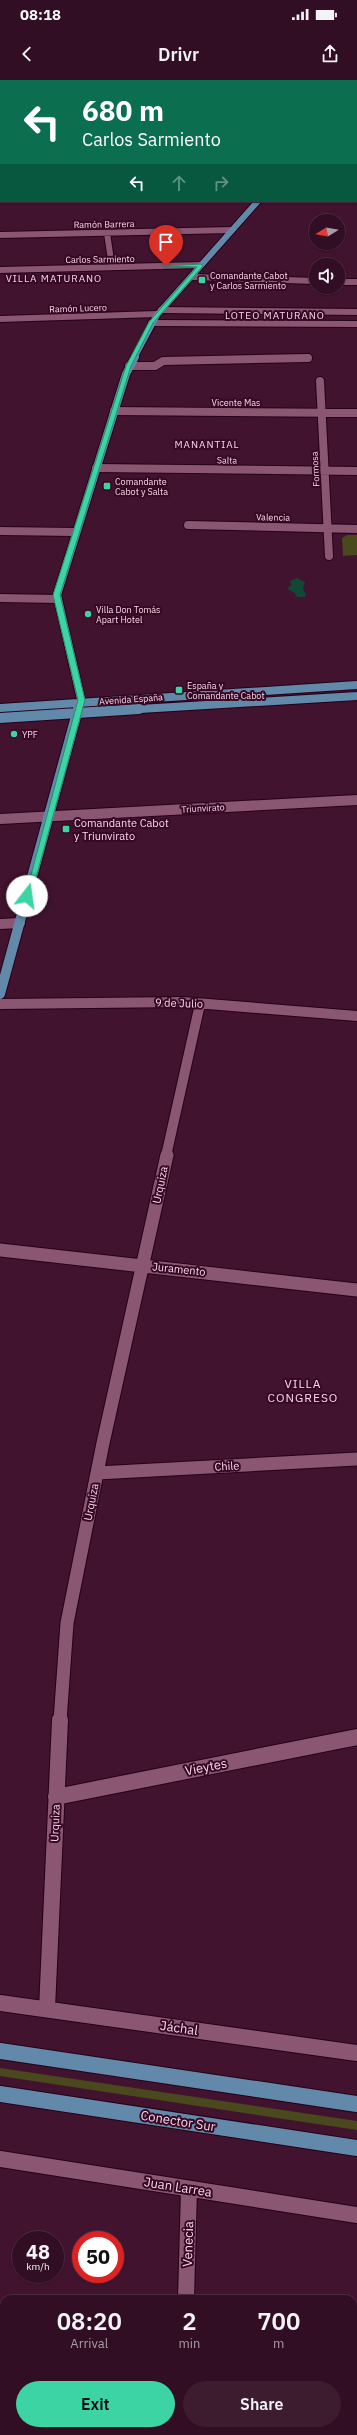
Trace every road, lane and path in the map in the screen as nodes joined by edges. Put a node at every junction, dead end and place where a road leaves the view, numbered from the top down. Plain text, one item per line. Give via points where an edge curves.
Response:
1 (257, 202) edge
2 (232, 230) junction
3 (107, 233) junction
4 (0, 235) edge
5 (201, 265) junction
6 (112, 268) junction
7 (0, 270) edge
8 (191, 277) junction
9 (309, 281) edge
10 (345, 282) edge
11 (357, 282) edge
12 (159, 312) junction
13 (357, 312) edge
14 (0, 319) edge
15 (151, 323) junction
16 (357, 324) edge
17 (308, 358) dead end
18 (128, 366) junction
19 (320, 381) dead end
20 (114, 411) junction
21 (322, 413) junction
22 (357, 413) edge
23 (96, 468) junction
24 (325, 471) junction
25 (357, 471) edge
26 (188, 525) dead end
27 (328, 528) junction
28 (357, 529) edge
29 (0, 531) edge
30 (76, 532) junction
31 (329, 556) dead end
32 (0, 598) edge
33 (58, 599) junction
34 (357, 685) edge
35 (357, 696) edge
36 (80, 703) junction
37 (0, 708) edge
38 (78, 713) junction
39 (0, 718) edge
40 (357, 800) edge
41 (49, 816) junction
42 (0, 819) edge
43 (20, 923) junction
44 (0, 924) edge
45 (0, 994) edge
46 (0, 1004) edge
47 (200, 1004) junction
48 (357, 1016) edge
49 (0, 1250) edge
50 (142, 1265) junction
51 (357, 1290) edge
52 (357, 1459) edge
53 (97, 1473) junction
54 (357, 1737) edge
55 (56, 1797) junction
56 (0, 2003) edge
57 (47, 2009) junction
58 (0, 2051) edge
59 (357, 2053) edge
60 (0, 2094) edge
61 (357, 2104) edge
62 (357, 2148) edge
63 (0, 2159) edge
64 (189, 2189) junction
65 (357, 2215) edge
66 (186, 2295) edge

1 - 2 main road
2 - 3 street, Ramón Barrera
2 - 5 main road
3 - 4 street, Ramón Barrera
3 - 6 street
5 - 6 street, Carlos Sarmiento
5 - 8 main road
6 - 7 street, Carlos Sarmiento
8 - 9 street
8 - 12 main road
10 - 11 street
12 - 13 street, Ramón Lucero
12 - 14 street, Ramón Lucero
12 - 15 main road
15 - 16 street
15 - 18 main road
17 - 18 street via 163,361 155,366
18 - 20 main road
19 - 21 street, Formosa
20 - 21 street, Vicente Mas
20 - 23 main road
21 - 22 street, Vicente Mas
21 - 24 street, Formosa
23 - 24 street, Salta
23 - 30 main road
24 - 25 street, Salta
24 - 27 street, Formosa
26 - 27 street, Valencia
27 - 28 street, Valencia
27 - 31 street, Formosa
29 - 30 street
30 - 33 main road via 57,595
32 - 33 street
33 - 36 main road
34 - 36 main road, Avenida España
35 - 38 main road, Avenida España
36 - 37 main road, Avenida España
36 - 38 main road
38 - 39 main road, Avenida España
38 - 41 main road
40 - 41 street, Triunvirato
41 - 42 street, Triunvirato
41 - 43 main road
43 - 44 street
43 - 45 main road
46 - 47 street, 9 de Julio
47 - 48 street, 9 de Julio
47 - 50 street, Urquiza
49 - 50 street, Juramento
50 - 51 street, Juramento
50 - 53 street, Urquiza
52 - 53 street, Chile
53 - 55 street, Urquiza via 67,1623
54 - 55 street, Vieytes
55 - 57 street, Urquiza
56 - 57 street, Jáchal
57 - 59 street, Jáchal
58 - 61 main road
60 - 62 main road, Conector Sur
63 - 64 street, Juan Larrea
64 - 65 street, Juan Larrea
64 - 66 street, Venecia

